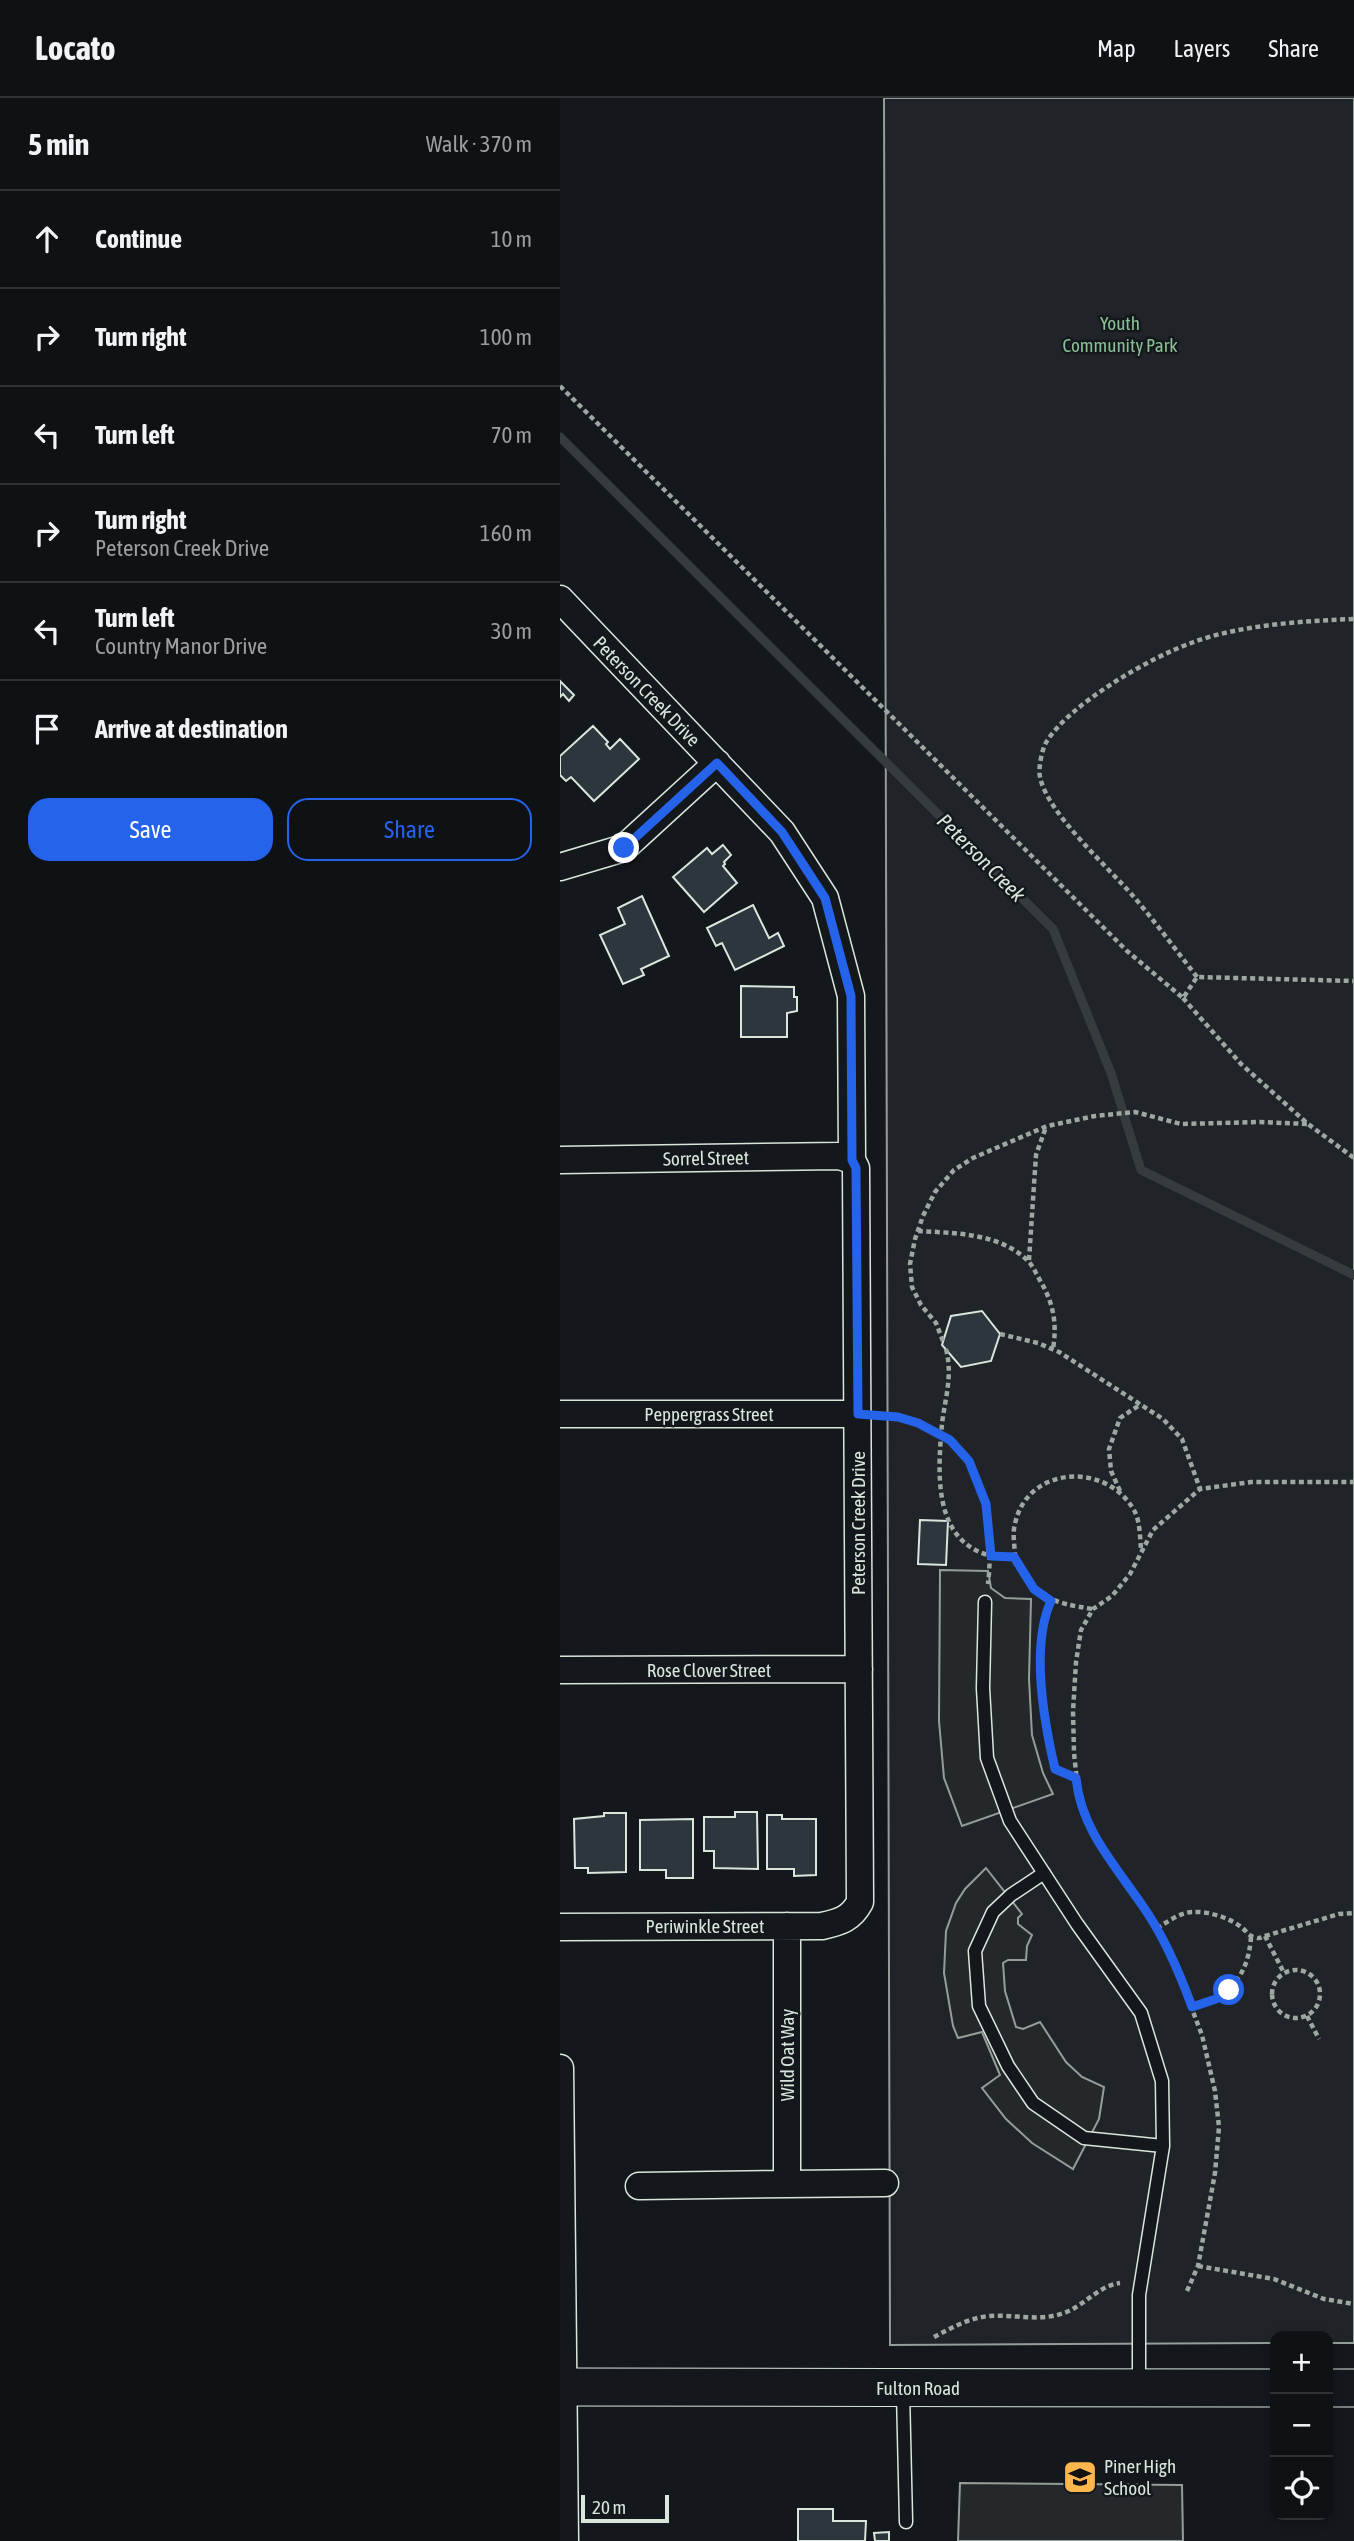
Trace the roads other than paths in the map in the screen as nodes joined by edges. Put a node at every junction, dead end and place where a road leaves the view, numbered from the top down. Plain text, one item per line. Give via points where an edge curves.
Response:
1 (560, 599) edge
2 (717, 763) junction
3 (560, 867) edge
4 (560, 1160) edge
5 (852, 1160) junction
6 (560, 1414) edge
7 (858, 1414) junction
8 (985, 1602) road end
9 (859, 1669) junction
10 (560, 1670) edge
11 (1044, 1873) junction
12 (848, 1918) joint
13 (787, 1926) junction
14 (560, 1927) edge
15 (560, 2068) edge
16 (1163, 2146) junction
17 (885, 2183) dead end
18 (787, 2184) junction
19 (639, 2186) dead end
20 (561, 2387) edge
21 (902, 2388) junction
22 (1139, 2388) junction
23 (1270, 2388) edge
24 (1333, 2388) edge
25 (1354, 2388) edge
26 (906, 2522) dead end
27 (565, 2541) edge

1 - 2 street, Peterson Creek Drive
2 - 3 street via 624,848
2 - 5 street, Peterson Creek Drive via 782,832 825,898 851,996
4 - 5 street, Sorrel Street via 839,1156
5 - 7 street, Peterson Creek Drive via 856,1168
6 - 7 street, Peppergrass Street
7 - 9 street, Peterson Creek Drive
8 - 11 lane via 987,1758 1010,1821
9 - 10 street, Rose Clover Street
9 - 12 street, Peterson Creek Drive via 860,1902
11 - 16 lane via 1141,2012 1162,2081
11 - 16 lane via 993,1912 975,1951 979,2006 1008,2066 1033,2103 1084,2138
12 - 13 street, Periwinkle Street via 822,1926
13 - 14 street, Periwinkle Street
13 - 18 street, Wild Oat Way
15 - 20 street
16 - 22 lane via 1139,2295
17 - 18 street
18 - 19 street
20 - 21 main road, Fulton Road
20 - 27 street
21 - 22 main road, Fulton Road
21 - 26 lane
22 - 23 main road, Fulton Road
24 - 25 main road

